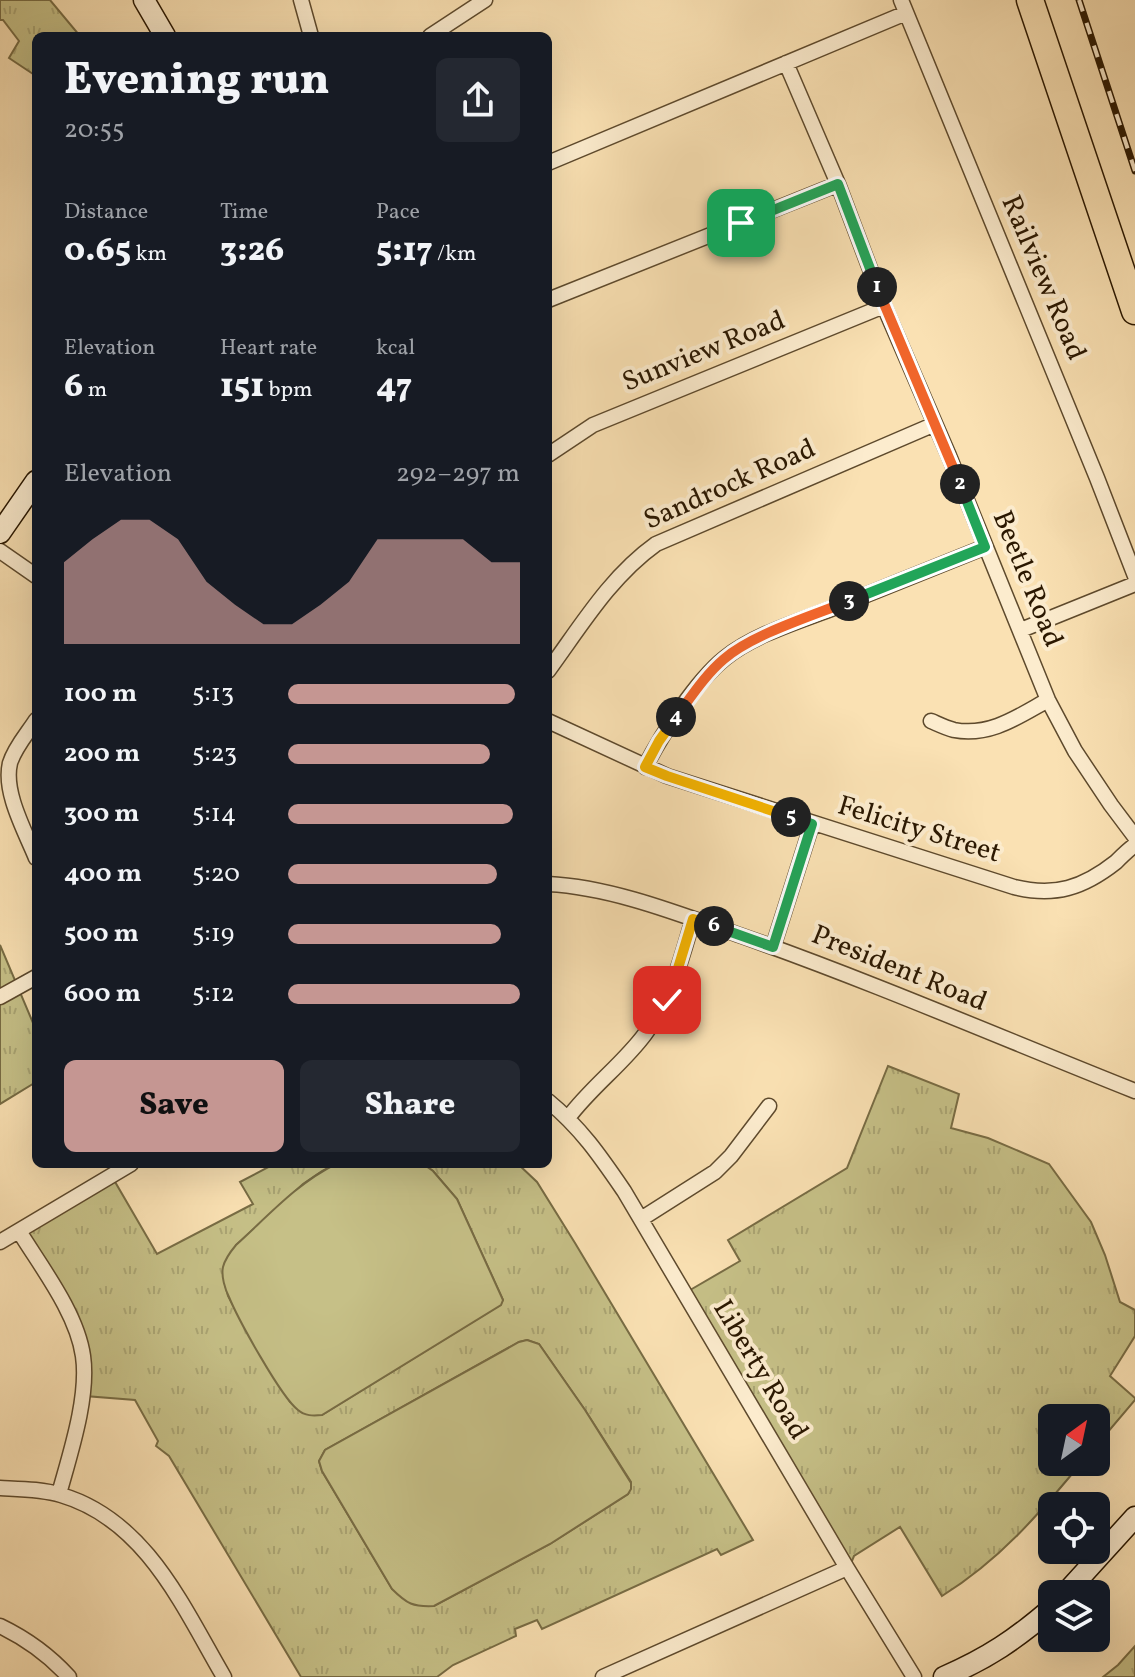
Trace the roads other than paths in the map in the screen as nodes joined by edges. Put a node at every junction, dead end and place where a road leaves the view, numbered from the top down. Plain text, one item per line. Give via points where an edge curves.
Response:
1 (144, 0) edge
2 (301, 0) edge
3 (485, 0) edge
4 (1030, 0) edge
5 (903, 7) edge
6 (163, 32) edge
7 (310, 32) edge
8 (436, 32) edge
9 (786, 63) junction
10 (552, 161) edge
11 (838, 184) junction
12 (552, 298) edge
13 (884, 306) junction
14 (1135, 311) edge
15 (935, 424) junction
16 (552, 452) edge
17 (32, 487) edge
18 (0, 533) edge
19 (985, 547) junction
20 (0, 551) edge
21 (32, 573) edge
22 (1135, 576) edge
23 (1135, 584) edge
24 (1021, 630) junction
25 (552, 665) edge
26 (1048, 700) junction
27 (931, 721) dead end
28 (552, 723) edge
29 (32, 726) edge
30 (645, 767) junction
31 (812, 824) junction
32 (1135, 837) edge
33 (1135, 845) edge
34 (32, 848) edge
35 (552, 884) edge
36 (693, 919) junction
37 (773, 947) junction
38 (32, 979) edge
39 (0, 997) edge
40 (1135, 1091) edge
41 (552, 1104) edge
42 (769, 1106) dead end
43 (568, 1118) junction
44 (124, 1168) edge
45 (641, 1219) junction
46 (19, 1231) junction
47 (0, 1242) edge
48 (0, 1488) edge
49 (59, 1494) junction
50 (1135, 1517) edge
51 (847, 1568) junction
52 (1078, 1580) edge
53 (1038, 1620) edge
54 (0, 1626) edge
55 (69, 1677) edge
56 (224, 1677) edge
57 (603, 1677) edge
58 (914, 1677) edge
59 (944, 1677) edge

1 - 6 street
2 - 7 street
3 - 8 street
4 - 14 highway
5 - 9 street
5 - 22 street, Railview Road
9 - 10 street
9 - 11 street, Beetle Road
11 - 12 street
11 - 13 street, Beetle Road
13 - 15 street, Beetle Road
13 - 16 street, Sunview Road via 593,425
15 - 19 street, Beetle Road
15 - 25 street, Sandrock Road via 656,544 616,580
17 - 18 street
19 - 24 street, Beetle Road
19 - 30 street via 740,648 702,681
20 - 21 street
23 - 24 street
24 - 26 street, Beetle Road
26 - 27 street via 988,730 953,730
26 - 32 street, Beetle Road via 1075,751
28 - 30 street, Felicity Street
29 - 34 street via 16,749 8,782
30 - 31 street, Felicity Street
31 - 33 street, Felicity Street via 1037,892 1086,882
31 - 37 street
35 - 36 street, President Road via 604,892
36 - 37 street, President Road
36 - 43 street via 672,988 645,1035
37 - 40 street, President Road
38 - 39 street
41 - 43 street, Liberty Road
42 - 45 street via 715,1172
43 - 45 street, Liberty Road
44 - 46 street
45 - 51 street, Liberty Road
46 - 47 street
46 - 49 street via 66,1307 83,1354 85,1385
48 - 49 street
49 - 56 street via 109,1518 152,1558
50 - 52 street
51 - 57 street
51 - 58 street, Liberty Road
53 - 59 street via 1017,1638
54 - 55 street via 40,1650

